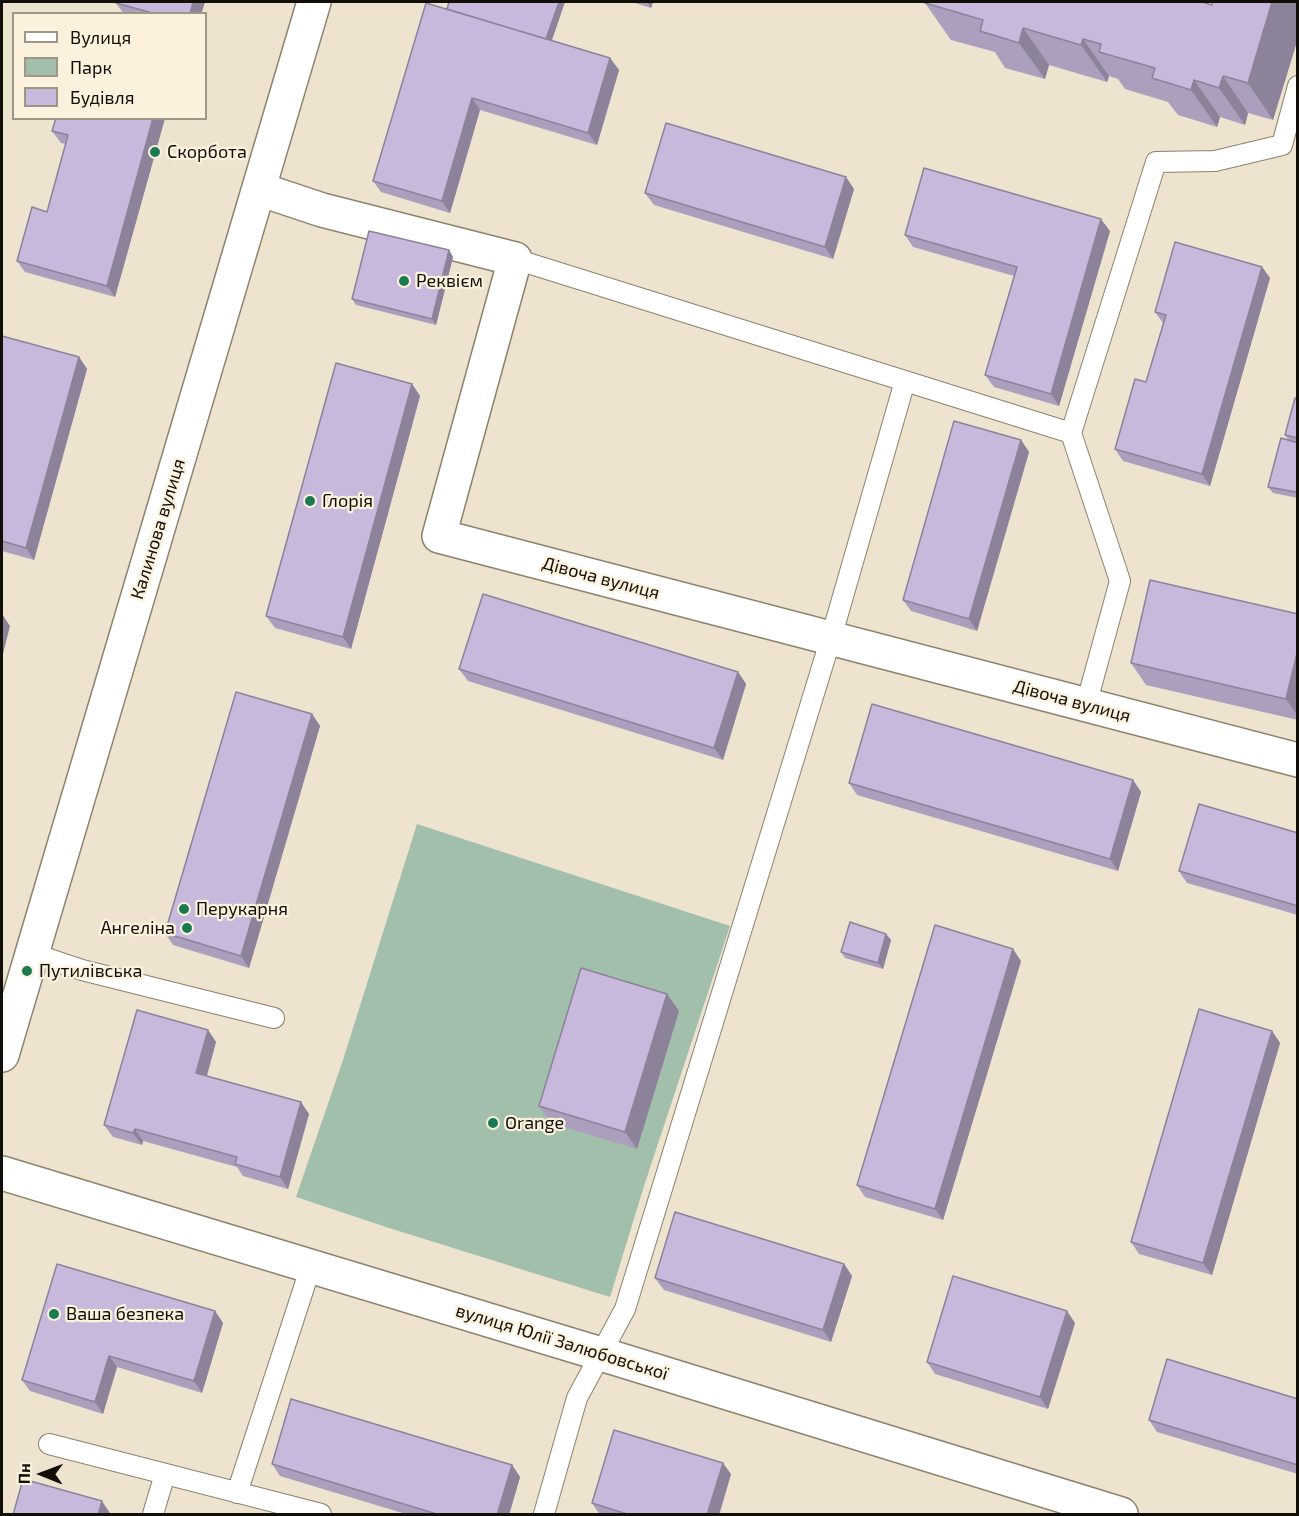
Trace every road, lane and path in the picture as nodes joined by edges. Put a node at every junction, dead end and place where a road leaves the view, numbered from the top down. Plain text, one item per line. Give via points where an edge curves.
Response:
1 (314, 2) edge
2 (1298, 86) edge
3 (259, 189) junction
4 (515, 259) junction
5 (905, 381) junction
6 (1071, 433) junction
7 (831, 638) junction
8 (1086, 705) junction
9 (1298, 760) edge
10 (32, 953) junction
11 (274, 1018) dead end
12 (2, 1055) edge
13 (2, 1173) edge
14 (311, 1266) junction
15 (601, 1354) junction
16 (49, 1444) dead end
17 (165, 1474) junction
18 (237, 1493) junction
19 (153, 1515) edge
20 (321, 1515) edge
21 (544, 1515) edge
22 (1121, 1515) edge

1 - 3 street, Калинова вулиця
2 - 6 lane via 1282,145 1215,161 1156,162
3 - 4 street via 322,210
3 - 10 street, Калинова вулиця
4 - 5 lane
4 - 7 street, Дівоча вулиця via 439,536
5 - 6 lane
5 - 7 lane
6 - 8 lane via 1120,581
7 - 8 street, Дівоча вулиця
7 - 15 lane via 625,1309
8 - 9 street, Дівоча вулиця
10 - 11 lane via 82,970
10 - 12 street, Калинова вулиця
13 - 14 street, вулиця Юлії Залюбовської
14 - 15 street, вулиця Юлії Залюбовської
14 - 18 lane
15 - 21 lane via 577,1398
15 - 22 street, вулиця Юлії Залюбовської
16 - 17 lane
17 - 18 lane
17 - 19 lane
18 - 20 lane

